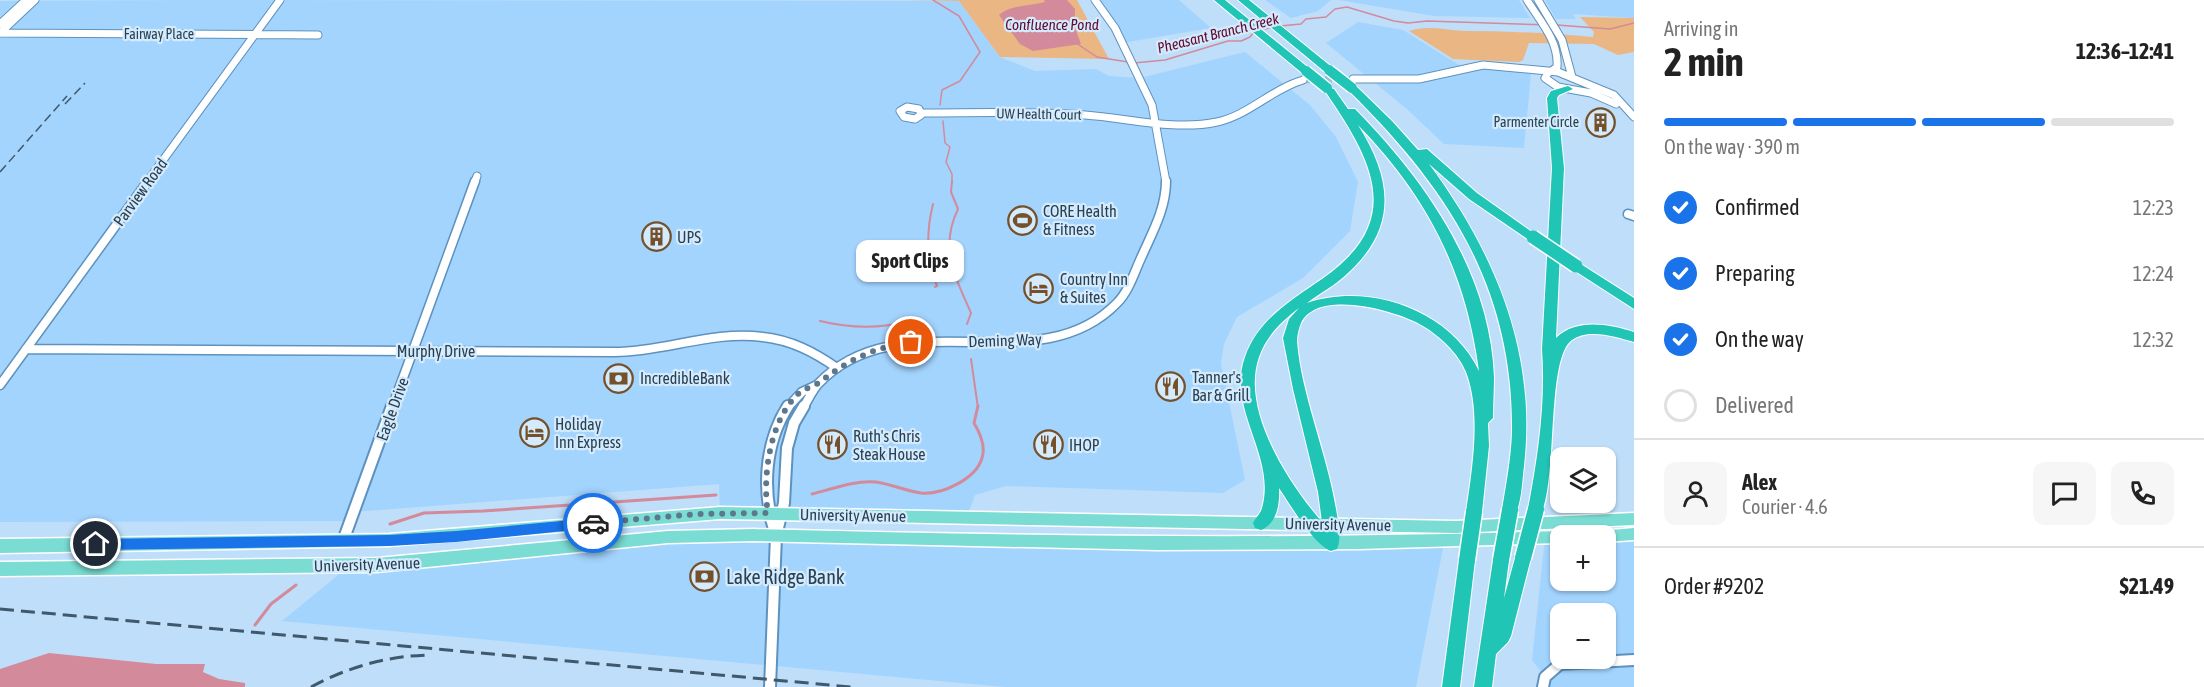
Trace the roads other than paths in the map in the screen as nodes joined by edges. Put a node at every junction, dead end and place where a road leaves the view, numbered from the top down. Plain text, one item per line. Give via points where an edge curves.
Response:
1 (26, 0) edge
2 (35, 0) edge
3 (280, 0) edge
4 (1095, 0) edge
5 (1219, 0) edge
6 (1243, 0) edge
7 (1527, 0) edge
8 (1538, 0) edge
9 (0, 24) edge
10 (0, 33) edge
11 (255, 35) junction
12 (318, 35) dead end
13 (1473, 66) junction
14 (1549, 72) junction
15 (1304, 75) junction
16 (1549, 83) junction
17 (1352, 84) junction
18 (1572, 84) junction
19 (1329, 90) junction
20 (921, 113) dead end
21 (1384, 118) junction
22 (1634, 118) edge
23 (1156, 121) junction
24 (477, 176) dead end
25 (1634, 304) edge
26 (1634, 337) edge
27 (26, 349) junction
28 (412, 351) junction
29 (837, 368) junction
30 (1551, 375) junction
31 (0, 385) edge
32 (817, 385) junction
33 (1481, 454) junction
34 (1268, 457) junction
35 (775, 513) junction
36 (1634, 519) edge
37 (1261, 523) junction
38 (1311, 524) junction
39 (1331, 524) junction
40 (1634, 534) edge
41 (1616, 535) edge
42 (776, 536) junction
43 (1550, 538) edge
44 (343, 541) junction
45 (1331, 544) junction
46 (0, 546) edge
47 (0, 569) edge
48 (1488, 650) junction
49 (1634, 660) edge
50 (770, 687) edge
51 (1451, 687) edge
52 (1483, 687) edge
53 (1543, 687) edge

1 - 9 street
2 - 10 street
3 - 11 street, Parview Road
4 - 23 street, Deming Way via 1136,70
5 - 15 highway
6 - 17 highway, bridge
7 - 14 street via 1546,31 1558,62
8 - 18 street via 1566,49
10 - 11 street, Fairway Place
11 - 12 street, Fairway Place
11 - 27 street, Parview Road
13 - 14 street via 1502,65
13 - 16 street via 1516,69
13 - 17 street via 1419,79
14 - 16 street via 1545,78
14 - 18 street via 1563,73
15 - 19 highway, bridge
15 - 23 street, UW Health Court via 1224,120 1202,124
16 - 18 street
17 - 21 highway
18 - 22 street via 1614,95
18 - 30 highway via 1552,98 1558,168
19 - 33 highway via 1402,167 1456,257 1475,309 1485,363 1488,402
19 - 34 highway via 1373,159 1380,183 1378,222 1355,260 1272,324 1254,350 1249,391
20 - 23 street, UW Health Court via 1069,114
21 - 25 highway, bridge via 1473,196
21 - 48 highway, bridge via 1454,206 1480,251 1506,317 1516,374 1519,434
23 - 29 street, Deming Way via 1167,183 1165,202 1129,286 1106,312 1074,331 1045,339 899,344 873,350
24 - 28 street, Eagle Drive
26 - 30 highway via 1593,330 1567,337 1555,352
27 - 28 street, Murphy Drive
27 - 31 street, Parview Road
28 - 29 street, Murphy Drive via 628,352 712,337 766,335 804,346
28 - 44 street, Eagle Drive
29 - 32 street, Deming Way
30 - 48 highway, bridge via 1545,457 1536,509 1502,636
32 - 35 street, Deming Way via 789,437
32 - 35 street, Deming Way via 804,388 778,423 770,454 767,502
33 - 39 highway via 1476,379 1451,341 1429,323 1389,305 1353,300 1318,304 1300,315 1290,338
33 - 51 highway, bridge
34 - 37 highway via 1271,506
34 - 38 highway
35 - 37 main road, University Avenue
35 - 42 street, Deming Way
35 - 44 main road, University Avenue via 655,517 456,536
36 - 39 main road, University Avenue via 1468,527
37 - 38 main road, University Avenue
38 - 39 main road, University Avenue
38 - 45 highway
39 - 45 highway
40 - 41 main road
42 - 45 main road, University Avenue
42 - 47 main road, University Avenue via 668,537 377,565
42 - 50 street, Deming Way
43 - 45 main road, University Avenue
44 - 46 main road, University Avenue
48 - 52 highway
49 - 53 street via 1560,664 1545,677

